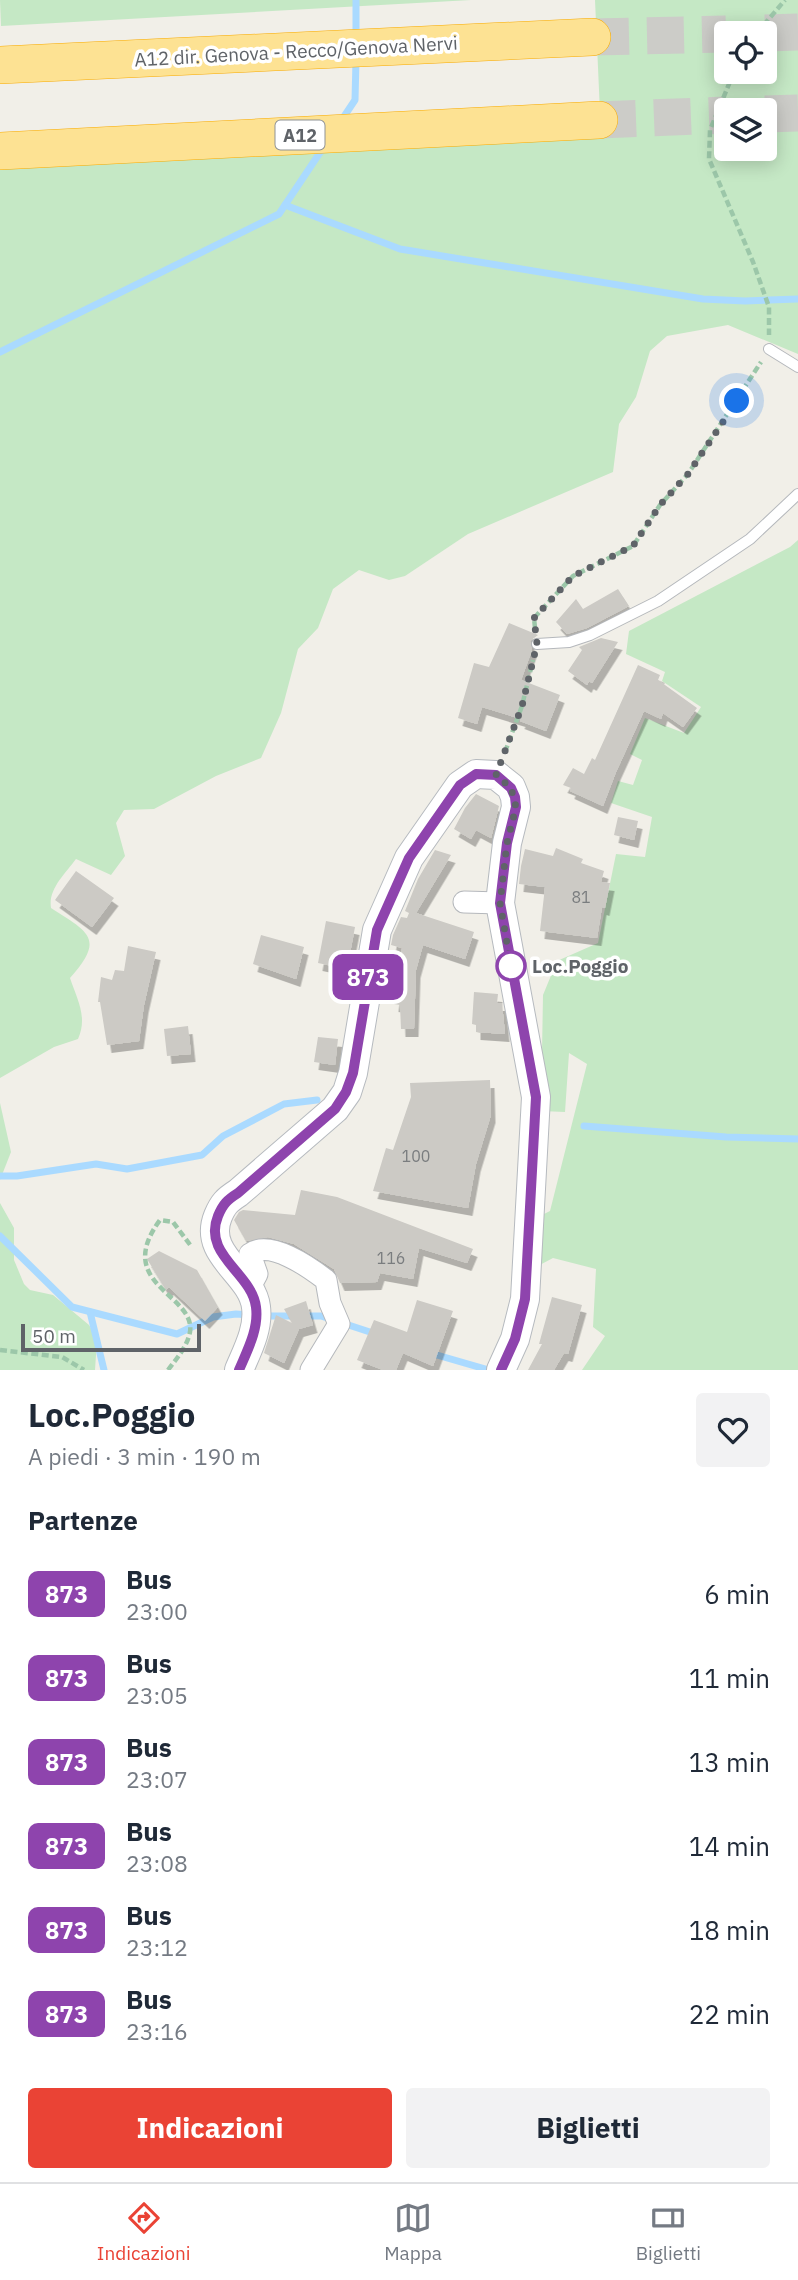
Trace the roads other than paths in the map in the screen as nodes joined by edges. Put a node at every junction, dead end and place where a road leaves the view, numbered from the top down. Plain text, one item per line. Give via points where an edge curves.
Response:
1 (592, 37) tunnel mouth
2 (0, 65) edge
3 (599, 120) tunnel mouth
4 (0, 151) edge
5 (769, 349) road end
6 (798, 367) edge
7 (798, 494) edge
8 (537, 644) road end
9 (464, 902) dead end
10 (500, 903) junction
11 (254, 1305) junction
12 (239, 1370) edge
13 (311, 1370) edge
14 (501, 1370) edge

1 - 2 highway, A12 dir. Genova - Recco/Genova Nervi
3 - 4 highway, A12
5 - 6 lane
7 - 8 lane via 750,539 658,601 590,635
9 - 10 street
10 - 11 street via 516,807 511,788 496,775 476,774 460,785 409,858 382,916 346,1092 335,1109 223,1202 215,1224 216,1241
10 - 14 street via 536,1097 525,1299
11 - 12 street via 251,1340
11 - 13 street via 257,1274 250,1254 255,1250 293,1257 326,1280 340,1324

